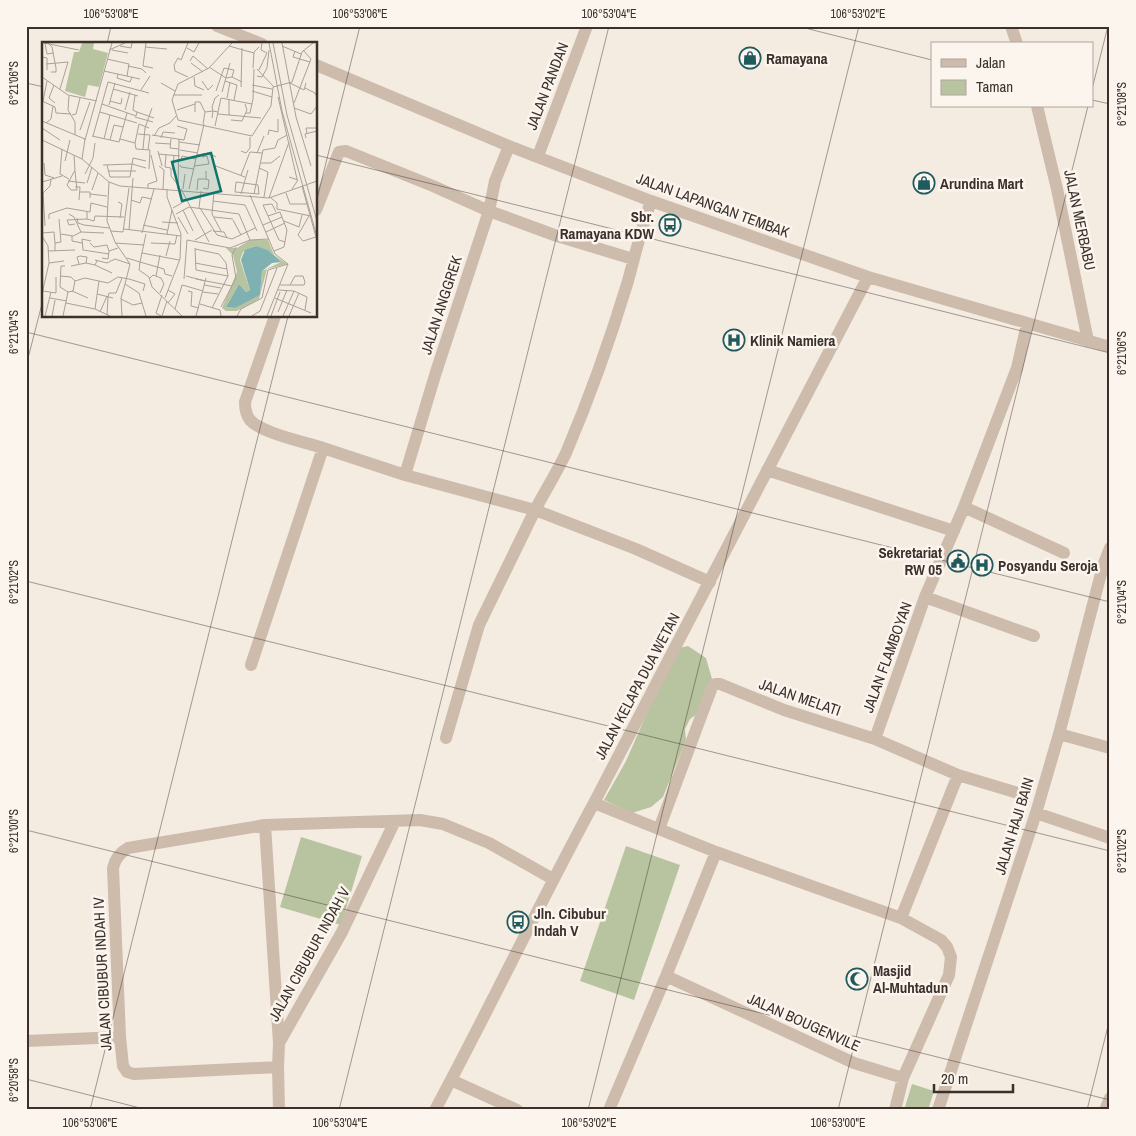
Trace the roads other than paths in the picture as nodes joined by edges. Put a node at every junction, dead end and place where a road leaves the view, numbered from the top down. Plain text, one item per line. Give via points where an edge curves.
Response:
1 (217, 26) edge
2 (587, 26) edge
3 (1011, 26) edge
4 (257, 42) edge
5 (1016, 42) edge
6 (318, 66) edge
7 (1037, 108) edge
8 (509, 146) junction
9 (538, 156) junction
10 (651, 201) junction
11 (318, 205) edge
12 (489, 211) junction
13 (633, 258) junction
14 (868, 277) junction
15 (274, 318) edge
16 (1027, 324) junction
17 (1088, 341) junction
18 (1110, 346) edge
19 (323, 448) junction
20 (767, 470) junction
21 (405, 475) junction
22 (964, 507) junction
23 (535, 510) junction
24 (954, 531) junction
25 (1110, 548) edge
26 (1064, 553) dead end
27 (710, 582) junction
28 (925, 597) junction
29 (1034, 636) dead end
30 (251, 665) dead end
31 (1058, 734) junction
32 (446, 738) dead end
33 (875, 739) junction
34 (1110, 748) edge
35 (958, 775) junction
36 (1021, 794) dead end
37 (594, 803) junction
38 (1036, 812) junction
39 (395, 821) junction
40 (265, 825) junction
41 (659, 829) junction
42 (1110, 838) edge
43 (716, 852) junction
44 (553, 879) junction
45 (901, 918) junction
46 (666, 976) junction
47 (120, 1037) junction
48 (26, 1040) edge
49 (279, 1043) junction
50 (278, 1068) junction
51 (903, 1078) junction
52 (451, 1080) junction
53 (1110, 1098) edge
54 (279, 1110) edge
55 (435, 1110) edge
56 (517, 1110) edge
57 (608, 1110) edge
58 (895, 1110) edge
59 (938, 1110) edge
60 (1105, 1110) edge

1 - 4 street
2 - 9 street, JALAN PANDAN
3 - 5 street
6 - 8 street, JALAN LAPANGAN TEMBAK
7 - 17 street, JALAN MERBABU
8 - 9 street, JALAN LAPANGAN TEMBAK
8 - 12 street, JALAN ANGGREK via 495,181
9 - 10 street, JALAN LAPANGAN TEMBAK
10 - 13 street
10 - 14 street, JALAN LAPANGAN TEMBAK
11 - 12 street via 339,152 346,152
12 - 13 street via 557,236
12 - 21 street, JALAN ANGGREK
13 - 23 street via 612,331 579,419 565,454
14 - 16 street, JALAN LAPANGAN TEMBAK
14 - 20 street, JALAN KELAPA DUA WETAN
15 - 19 street via 245,402 248,418 262,429
16 - 17 street, JALAN LAPANGAN TEMBAK
16 - 22 street, JALAN FLAMBOYAN via 1017,368
17 - 18 street, JALAN LAPANGAN TEMBAK
19 - 21 street
19 - 30 street
20 - 24 street
20 - 27 street, JALAN KELAPA DUA WETAN
21 - 23 street
22 - 24 street, JALAN FLAMBOYAN
22 - 26 street
23 - 27 street
23 - 32 street via 479,625
24 - 28 street, JALAN FLAMBOYAN
25 - 31 street, JALAN HAJI BAIN
27 - 37 street, JALAN KELAPA DUA WETAN
28 - 29 street
28 - 33 street, JALAN FLAMBOYAN
31 - 34 street
31 - 38 street, JALAN HAJI BAIN
33 - 35 street, JALAN MELATI
33 - 41 street, JALAN MELATI via 715,684
35 - 36 street, JALAN MELATI
35 - 45 street
37 - 41 street
37 - 44 street, JALAN KELAPA DUA WETAN
38 - 42 street
38 - 59 street, JALAN HAJI BAIN
39 - 40 street
39 - 44 street via 420,820 443,824 489,843
39 - 49 street, JALAN CIBUBUR INDAH V via 342,932
40 - 47 street, JALAN CIBUBUR INDAH IV via 128,848 118,855 112,868
40 - 49 street
41 - 43 street
43 - 45 street
43 - 46 street
44 - 52 street, JALAN KELAPA DUA WETAN
45 - 51 street via 941,940 948,947 951,965 950,975
46 - 51 street, JALAN BOUGENVILE via 854,1063
46 - 57 street
47 - 48 street
47 - 50 street, JALAN CIBUBUR INDAH IV via 123,1066 134,1074
49 - 50 street, JALAN CIBUBUR INDAH V
50 - 54 street, JALAN CIBUBUR INDAH V
51 - 58 street
52 - 55 street, JALAN KELAPA DUA WETAN
52 - 56 street
53 - 60 street

